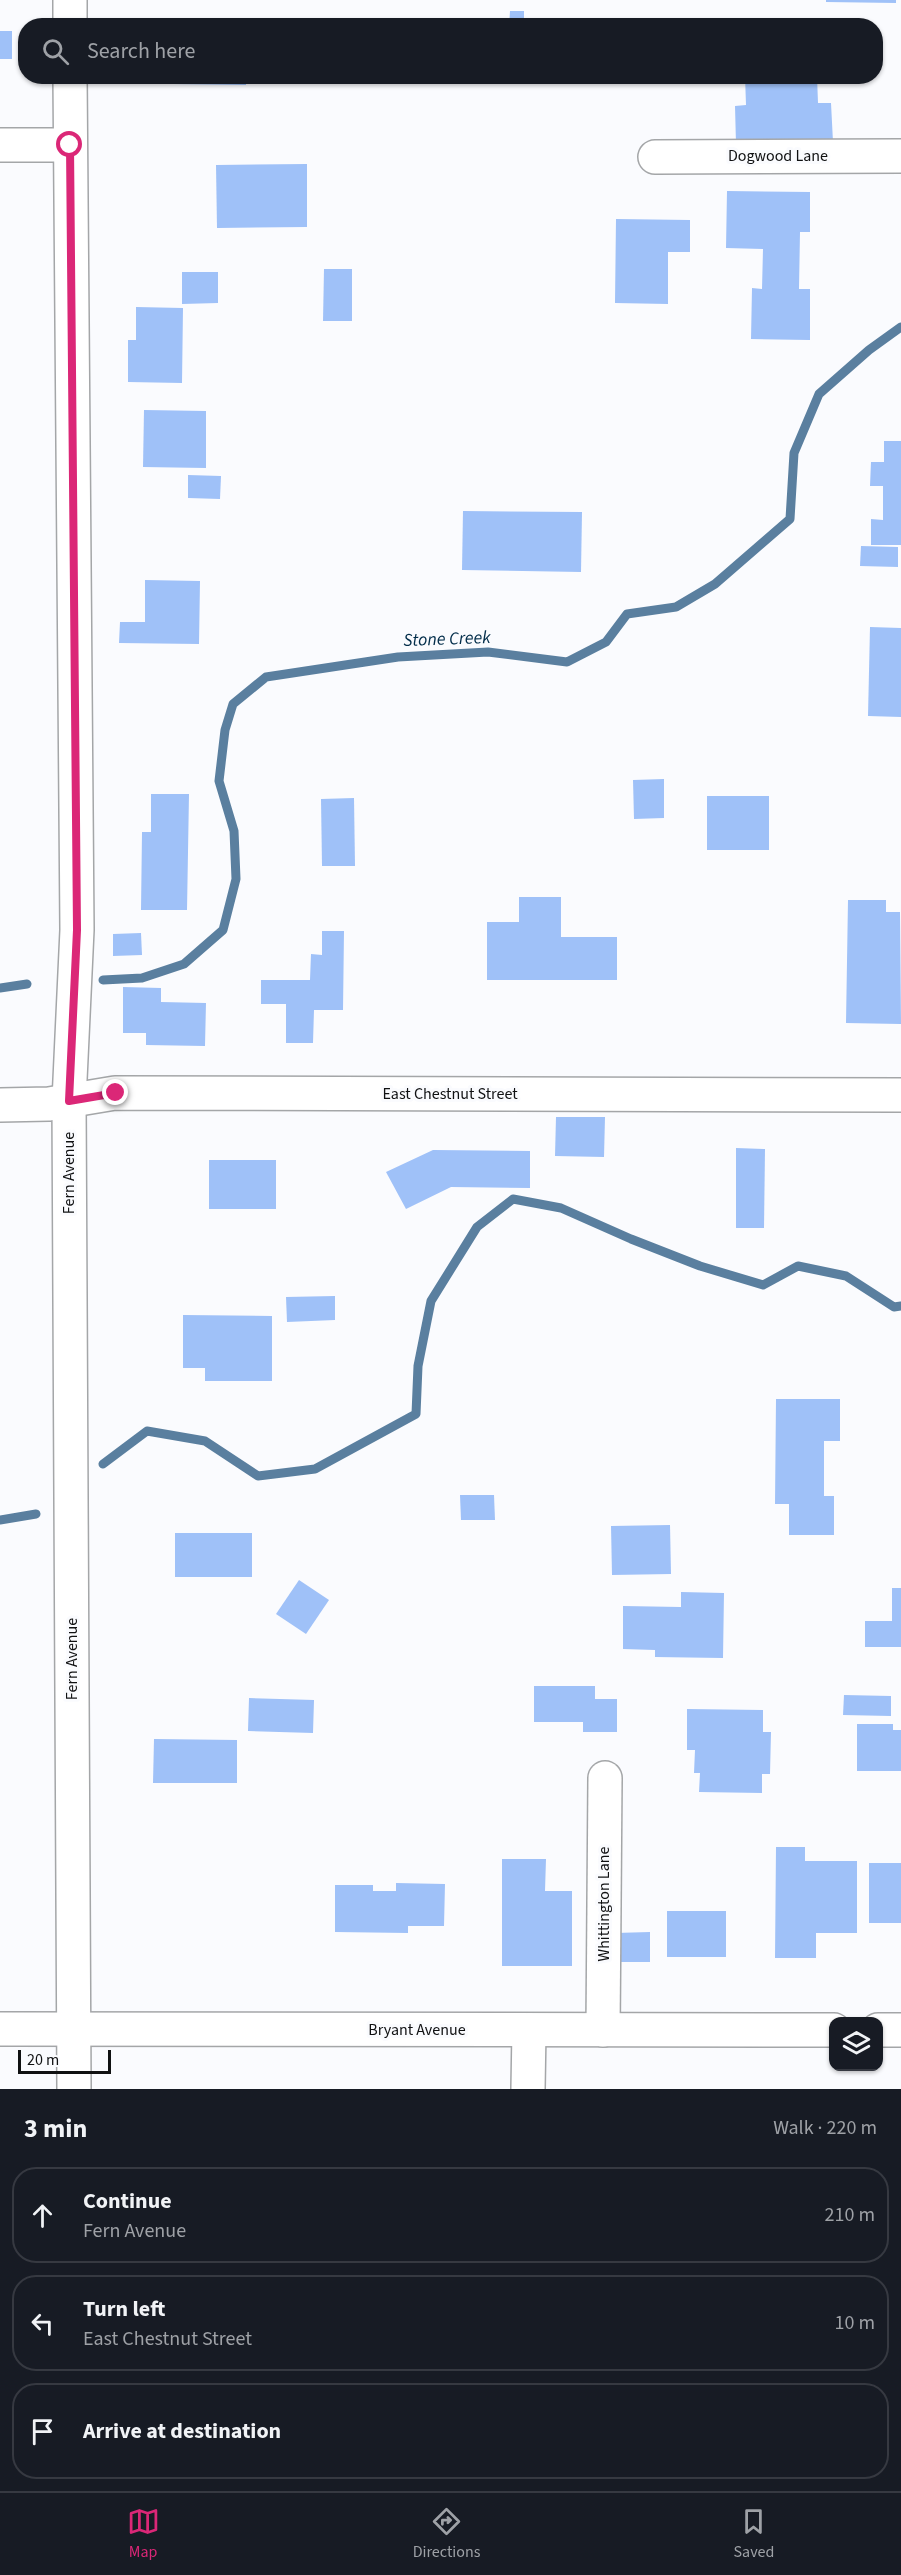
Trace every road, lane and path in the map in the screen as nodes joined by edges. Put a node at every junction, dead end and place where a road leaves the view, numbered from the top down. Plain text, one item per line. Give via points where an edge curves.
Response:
1 (70, 0) edge
2 (70, 18) edge
3 (70, 84) edge
4 (0, 145) edge
5 (70, 145) junction
6 (901, 156) edge
7 (655, 157) dead end
8 (901, 1095) edge
9 (69, 1101) junction
10 (0, 1105) edge
11 (605, 1778) dead end
12 (0, 2029) edge
13 (75, 2029) junction
14 (529, 2030) junction
15 (603, 2030) junction
16 (829, 2030) edge
17 (883, 2030) edge
18 (901, 2030) edge
19 (74, 2089) edge
20 (528, 2089) edge

1 - 2 main road
3 - 5 main road, Fern Avenue
4 - 5 main road
5 - 9 main road, Fern Avenue via 77,930
6 - 7 main road, Dogwood Lane
8 - 9 main road, East Chestnut Street via 116,1093
9 - 10 main road, East Chestnut Street
9 - 13 main road, Fern Avenue
11 - 15 main road, Whittington Lane
12 - 13 main road, Bryant Avenue
13 - 14 main road, Bryant Avenue
13 - 19 main road, Fern Avenue
14 - 15 main road, Bryant Avenue
14 - 20 main road
15 - 16 main road, Bryant Avenue
17 - 18 main road

